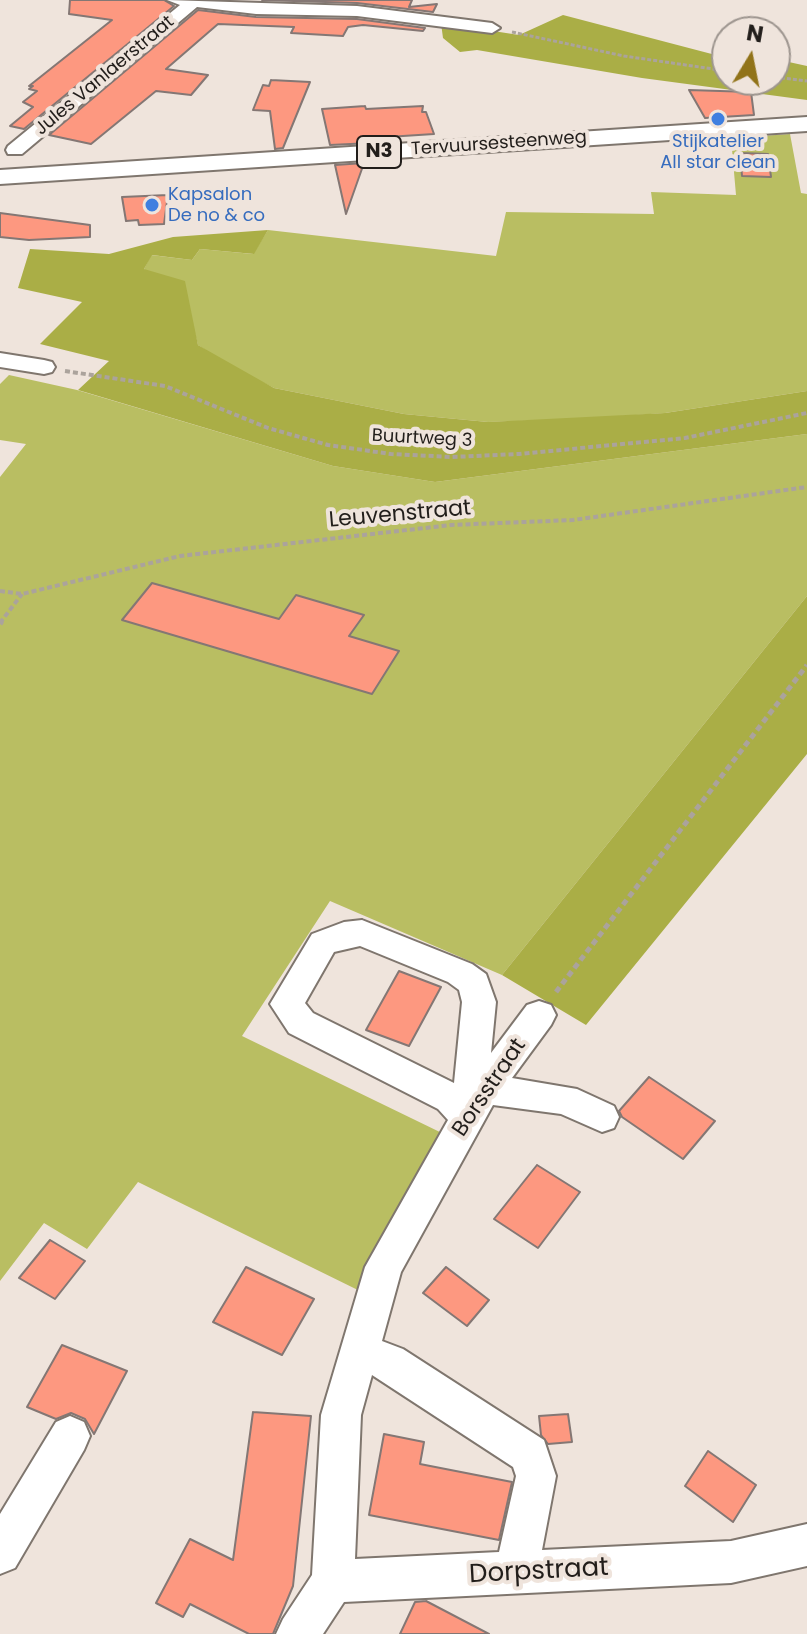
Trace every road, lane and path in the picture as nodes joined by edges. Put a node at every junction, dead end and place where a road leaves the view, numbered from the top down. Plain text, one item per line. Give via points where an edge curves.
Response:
1 (184, 1) edge
2 (329, 5) edge
3 (492, 28) joint
4 (711, 69) edge
5 (807, 124) edge
6 (15, 150) dead end
7 (0, 177) edge
8 (0, 360) edge
9 (44, 367) joint
10 (807, 413) edge
11 (807, 487) edge
12 (0, 591) edge
13 (22, 594) junction
14 (0, 624) edge
15 (807, 665) edge
16 (539, 1015) joint
17 (476, 1103) junction
18 (602, 1117) dead end
19 (360, 1352) junction
20 (70, 1436) dead end
21 (807, 1545) edge
22 (0, 1553) edge
23 (516, 1573) junction
24 (333, 1581) junction
25 (298, 1634) edge

1 - 2 street via 256,9
1 - 6 street, Jules Vanlaerstraat
2 - 3 street
3 - 4 path
5 - 7 main road, Tervuursesteenweg / N3
8 - 9 street
9 - 10 path, Buurtweg 3 via 165,386 268,428 328,445 391,454 505,455 685,438
11 - 13 path, Leuvenstraat via 573,520 451,525 180,556
12 - 13 path, Leuvenstraat
13 - 14 path
15 - 16 path, Borsstraat
16 - 17 street, Borsstraat
17 - 17 street via 479,1002 474,983 362,933 323,943 287,1004 301,1023 450,1098
17 - 18 street via 565,1100
17 - 19 street, Borsstraat via 384,1267
19 - 23 street via 389,1362 530,1454 536,1476
19 - 24 street, Borsstraat via 341,1415
20 - 22 street
21 - 23 street, Dorpstraat via 731,1562
23 - 24 street, Dorpstraat
24 - 25 street

